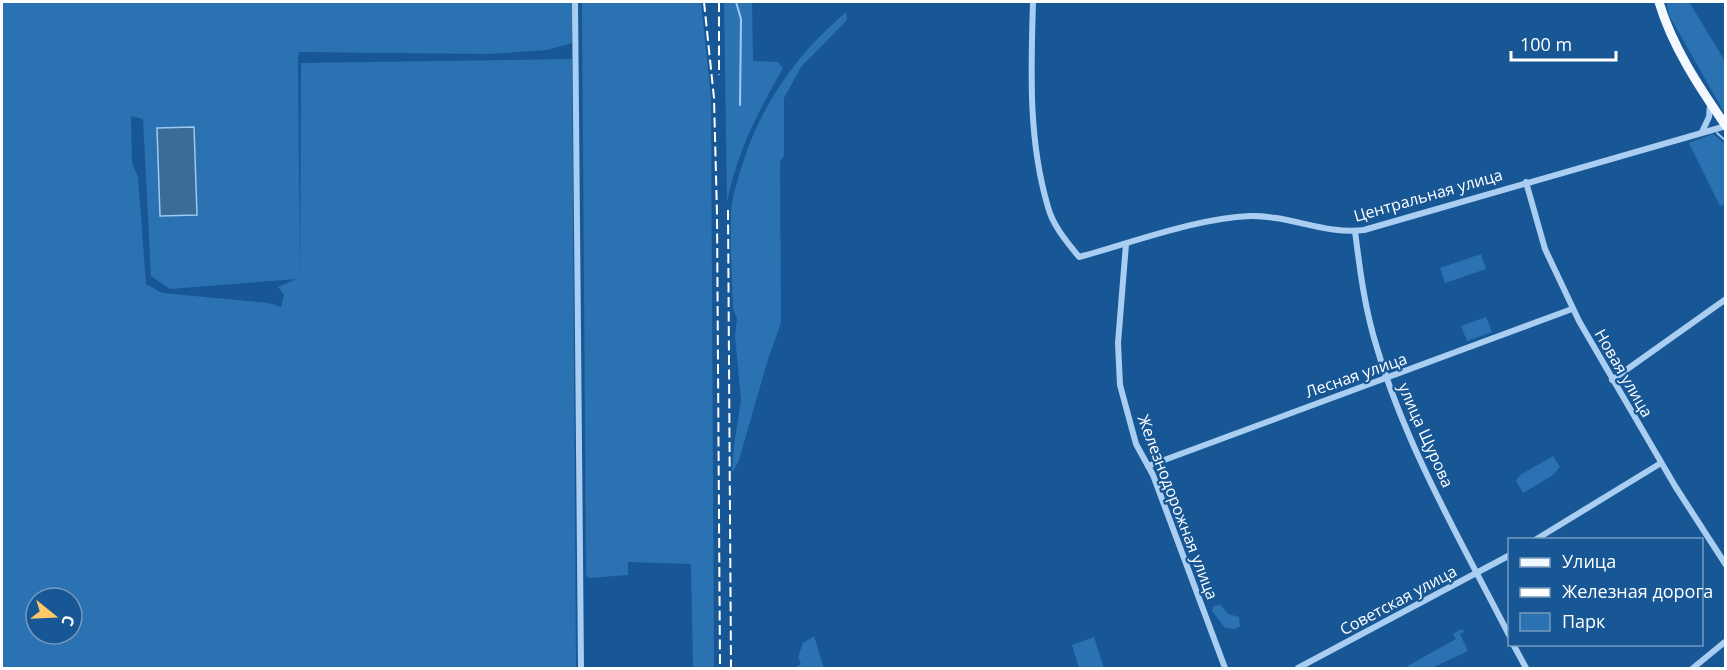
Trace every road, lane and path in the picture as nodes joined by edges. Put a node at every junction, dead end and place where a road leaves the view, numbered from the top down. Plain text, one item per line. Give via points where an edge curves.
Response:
1 (575, 2) edge
2 (1033, 2) edge
3 (1659, 2) edge
4 (1710, 103) junction
5 (1725, 126) edge
6 (1702, 132) junction
7 (1526, 182) junction
8 (1355, 231) junction
9 (1126, 244) junction
10 (1725, 299) edge
11 (1572, 309) junction
12 (1386, 378) junction
13 (1612, 380) junction
14 (1661, 463) junction
15 (1148, 466) junction
16 (1538, 538) edge
17 (1508, 556) edge
18 (1725, 565) edge
19 (1478, 573) junction
20 (1508, 635) edge
21 (1725, 641) edge
22 (1514, 646) edge
23 (582, 669) edge
24 (1225, 669) edge
25 (1298, 669) edge
26 (1526, 669) edge
27 (1693, 669) edge

1 - 23 street
2 - 9 street, Центральная улица via 1030,100 1048,208 1079,257
3 - 4 main road via 1674,39
4 - 5 main road
4 - 6 street
5 - 6 street, Центральная улица
6 - 7 street, Центральная улица
7 - 8 street, Центральная улица
7 - 11 street, Новая улица via 1545,249
8 - 9 street, Центральная улица via 1252,216 1188,227
8 - 12 street, улица Щурова via 1368,315
9 - 15 street, Железнодорожная улица via 1117,369 1135,440
10 - 13 street
11 - 12 street, Лесная улица
11 - 13 street, Новая улица
12 - 15 street, Лесная улица
12 - 19 street, улица Щурова via 1443,507
13 - 14 street, Новая улица
14 - 16 street
14 - 18 street, Новая улица
15 - 24 street, Железнодорожная улица
17 - 19 street, Советская улица
19 - 20 street, улица Щурова
19 - 25 street, Советская улица
21 - 27 street
22 - 26 street

